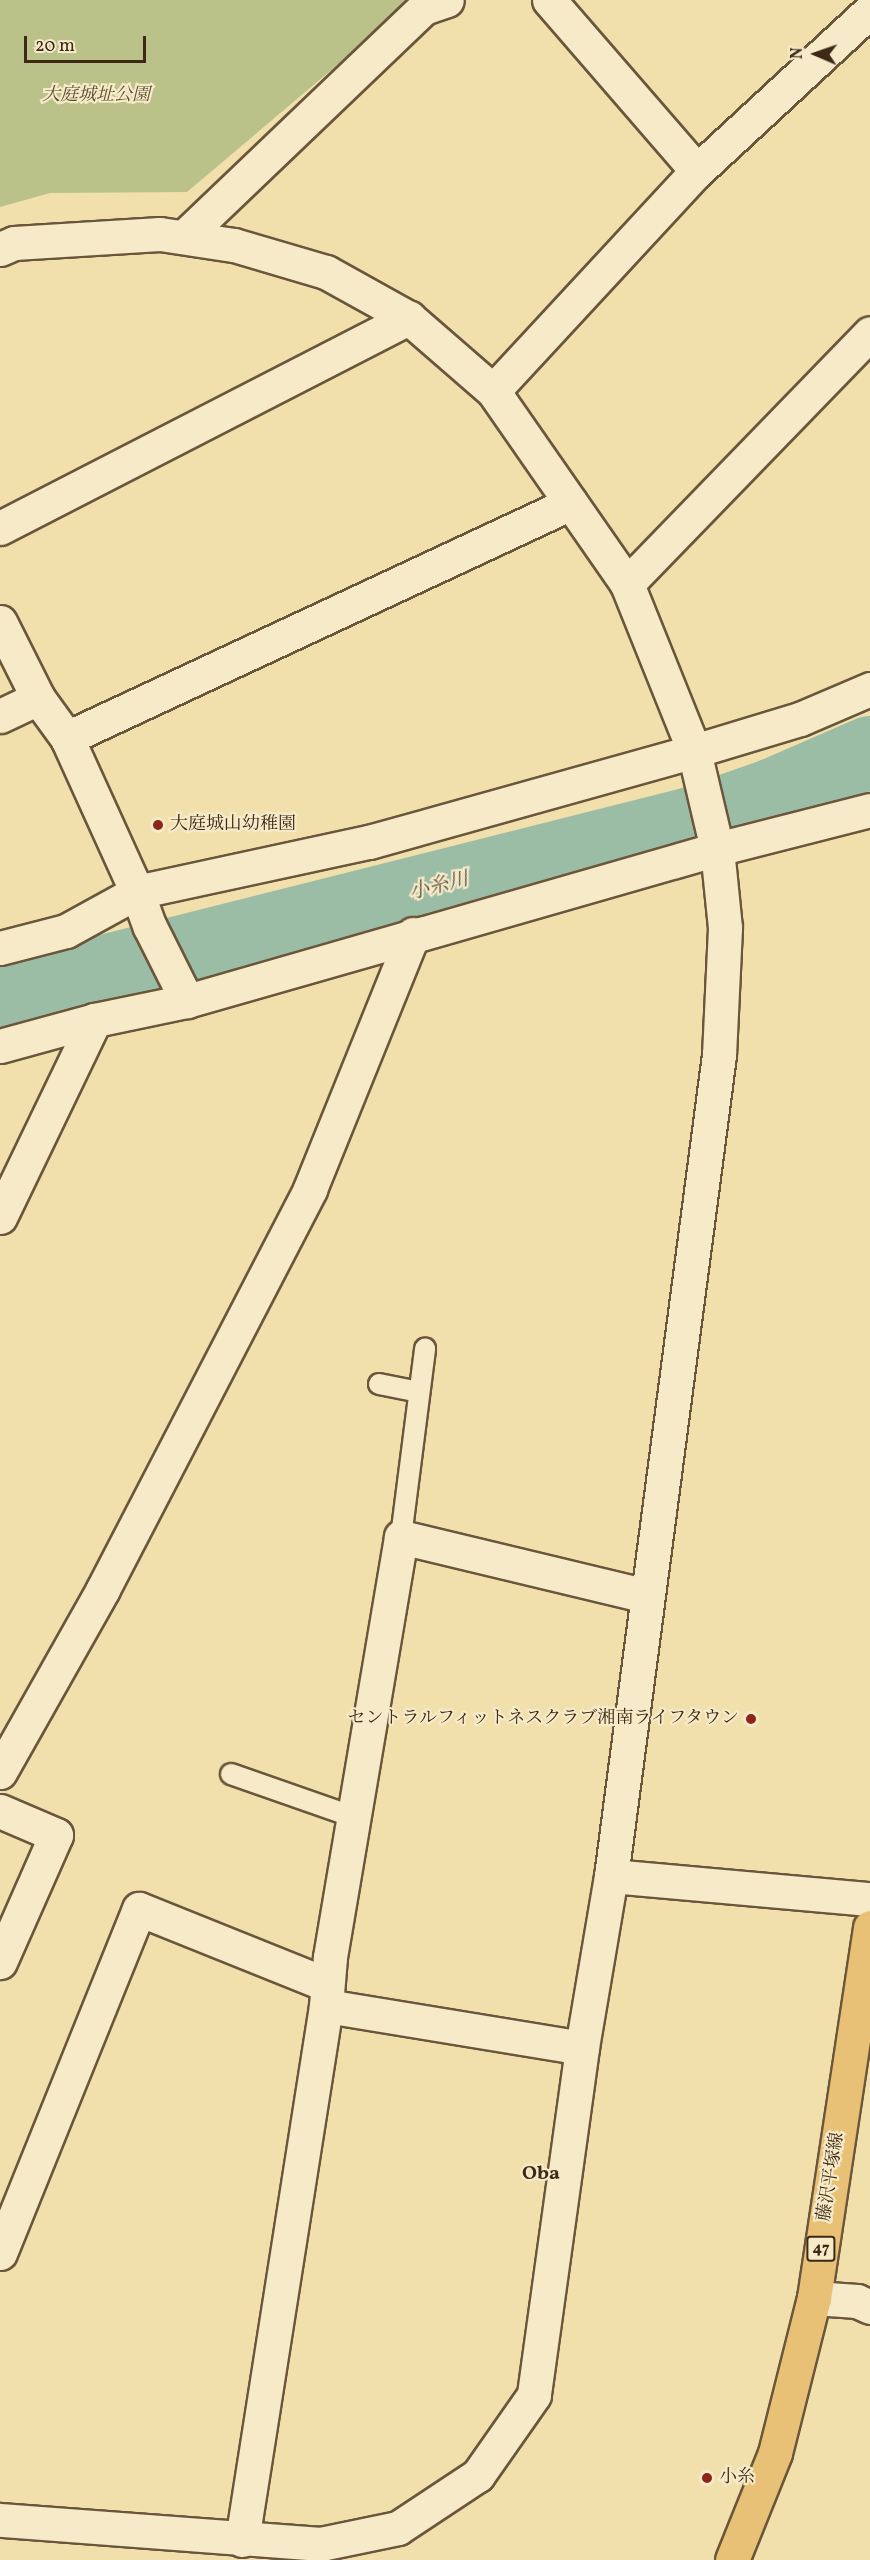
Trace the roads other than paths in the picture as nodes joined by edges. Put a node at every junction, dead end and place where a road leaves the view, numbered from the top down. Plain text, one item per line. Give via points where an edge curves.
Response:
1 (447, 0) edge
2 (549, 0) edge
3 (870, 11) edge
4 (697, 171) junction
5 (184, 237) junction
6 (0, 249) edge
7 (409, 318) junction
8 (870, 333) edge
9 (493, 391) junction
10 (571, 503) junction
11 (0, 528) edge
12 (627, 584) junction
13 (0, 622) edge
14 (870, 689) edge
15 (38, 698) junction
16 (0, 716) edge
17 (67, 738) junction
18 (697, 766) junction
19 (870, 810) edge
20 (714, 841) junction
21 (137, 892) junction
22 (414, 934) junction
23 (0, 948) edge
24 (182, 990) junction
25 (95, 1020) junction
26 (0, 1046) edge
27 (0, 1217) edge
28 (425, 1349) dead end
29 (379, 1384) dead end
30 (419, 1392) junction
31 (401, 1537) junction
32 (647, 1596) junction
33 (0, 1772) edge
34 (231, 1774) dead end
35 (0, 1811) edge
36 (354, 1817) junction
37 (611, 1876) junction
38 (870, 1899) edge
39 (870, 1927) edge
40 (0, 1962) edge
41 (326, 1995) junction
42 (582, 2048) junction
43 (0, 2253) edge
44 (814, 2298) junction
45 (870, 2307) edge
46 (0, 2520) edge
47 (242, 2540) junction
48 (732, 2560) edge

1 - 5 street via 424,8
2 - 4 street
3 - 4 street
4 - 9 street
5 - 6 street via 160,234 14,243
5 - 7 street via 234,245 326,272
7 - 9 street
7 - 11 street
8 - 12 street
9 - 10 street
10 - 12 street
10 - 17 street
12 - 18 street
13 - 15 street
14 - 18 street
15 - 16 street
15 - 17 street
17 - 21 street
18 - 20 street
18 - 21 street
19 - 20 street
20 - 22 street
20 - 32 street via 725,928 719,1055
21 - 23 street via 66,931
21 - 24 street
22 - 24 street
22 - 33 street via 310,1189 104,1589
24 - 25 street
25 - 26 street
25 - 27 street
28 - 30 lane
29 - 30 lane
30 - 31 lane
31 - 32 street
31 - 36 street
32 - 37 street
34 - 36 lane
35 - 40 street via 56,1835
36 - 41 street
37 - 38 street
37 - 42 street
39 - 44 main road, 藤沢平塚線 / 47
41 - 42 street
41 - 43 street via 139,1909
41 - 47 street
42 - 47 street via 534,2395 478,2475 398,2528 321,2544
44 - 45 street via 857,2301
44 - 48 main road, 藤沢平塚線 / 47 via 775,2453
46 - 47 street

